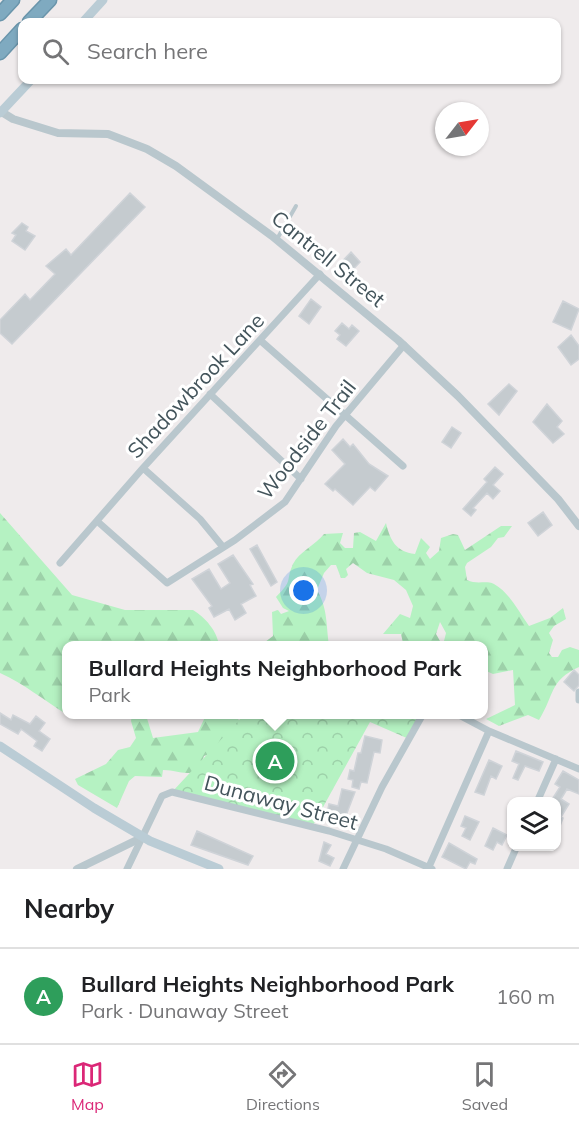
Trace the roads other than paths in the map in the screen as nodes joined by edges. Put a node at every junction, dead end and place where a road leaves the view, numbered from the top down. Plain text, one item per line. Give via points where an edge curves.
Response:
1 (13, 0) edge
2 (50, 0) edge
3 (104, 0) edge
4 (0, 14) edge
5 (33, 18) edge
6 (87, 18) edge
7 (18, 33) edge
8 (0, 53) edge
9 (27, 84) edge
10 (0, 112) edge
11 (296, 206) dead end
12 (277, 239) junction
13 (320, 274) junction
14 (261, 340) junction
15 (404, 345) junction
16 (210, 394) junction
17 (344, 415) junction
18 (403, 466) dead end
19 (143, 468) junction
20 (301, 479) junction
21 (97, 521) junction
22 (579, 526) edge
23 (223, 547) junction
24 (60, 563) dead end
25 (579, 692) edge
26 (579, 700) edge
27 (420, 719) edge
28 (466, 719) edge
29 (489, 732) junction
30 (0, 746) edge
31 (556, 759) junction
32 (579, 769) edge
33 (539, 797) edge
34 (143, 837) junction
35 (357, 840) junction
36 (515, 851) edge
37 (77, 869) edge
38 (126, 869) edge
39 (219, 869) edge
40 (343, 869) edge
41 (430, 869) edge
42 (507, 869) edge

1 - 4 highway
2 - 5 highway
3 - 6 main road
7 - 8 highway
9 - 10 main road
10 - 12 street, Cantrell Street via 38,128 58,133 97,132 147,150 176,166
11 - 12 lane
12 - 13 street, Cantrell Street
13 - 14 street, Shadowbrook Lane
13 - 15 street, Cantrell Street
14 - 16 street, Shadowbrook Lane
14 - 17 street
15 - 17 street, Woodside Trail
15 - 22 street, Cantrell Street via 558,499
16 - 19 street, Shadowbrook Lane
16 - 20 street
17 - 18 street
17 - 20 street, Woodside Trail
19 - 21 street, Shadowbrook Lane
19 - 23 street via 200,519
20 - 23 street, Woodside Trail via 285,502 266,519
21 - 23 street, Woodside Trail via 167,583
21 - 24 street, Shadowbrook Lane
25 - 26 street
27 - 35 street
28 - 29 street
29 - 31 street
29 - 41 street
30 - 34 main road
31 - 32 street
31 - 33 street
34 - 35 street, Dunaway Street via 162,796 172,792
34 - 37 street
34 - 38 street, Dunaway Street
34 - 39 main road
35 - 40 street
35 - 41 street, Dunaway Street
36 - 42 street

